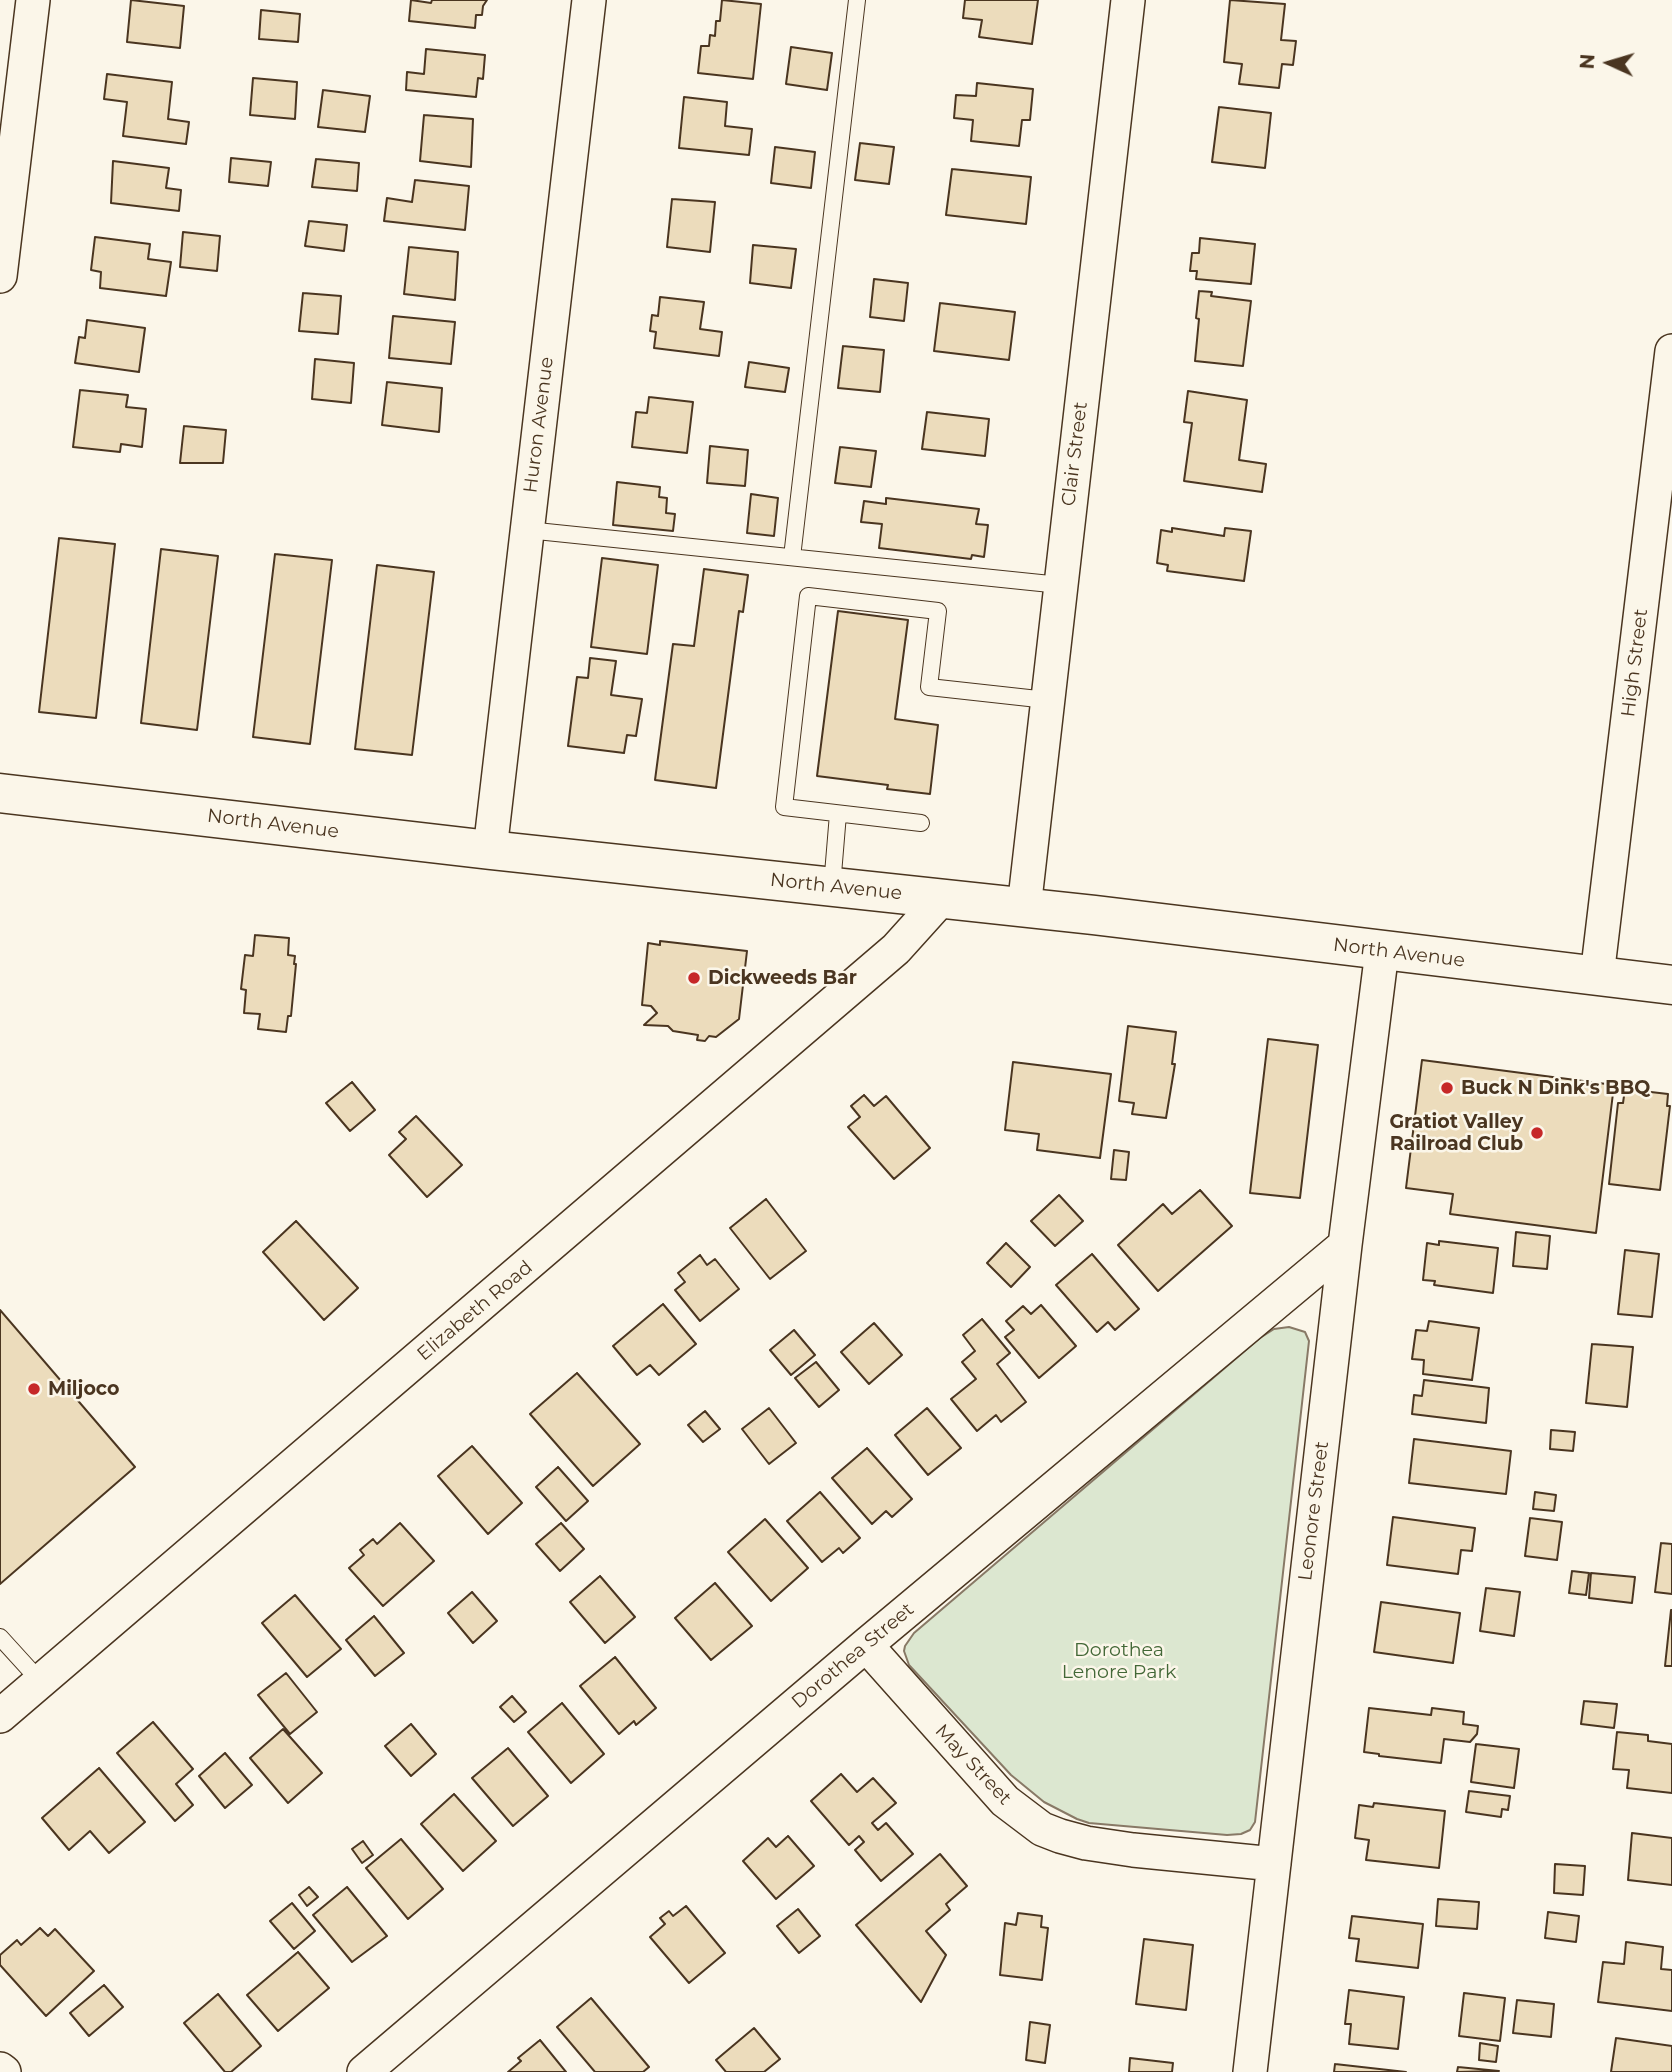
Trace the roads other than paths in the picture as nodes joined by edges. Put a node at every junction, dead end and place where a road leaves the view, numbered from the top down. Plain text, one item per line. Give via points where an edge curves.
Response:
1 (33, 0) edge
2 (589, 0) edge
3 (857, 0) edge
4 (1128, 0) edge
5 (0, 276) edge
6 (1672, 351) edge
7 (527, 530) junction
8 (792, 557) junction
9 (1060, 585) junction
10 (1047, 700) junction
11 (0, 793) edge
12 (838, 814) junction
13 (921, 823) dead end
14 (490, 850) junction
15 (832, 886) junction
16 (942, 898) junction
17 (1024, 908) junction
18 (1382, 951) junction
19 (1597, 976) junction
20 (1672, 985) edge
21 (1345, 1245) junction
22 (0, 1637) edge
23 (866, 1645) junction
24 (40, 1681) junction
25 (0, 1716) edge
26 (1274, 1864) junction
27 (364, 2072) edge
28 (1250, 2072) edge

1 - 5 street
2 - 7 street, Huron Avenue
3 - 8 lane
4 - 9 street, Clair Street
6 - 19 street, High Street
7 - 8 lane
7 - 14 street, Huron Avenue
8 - 9 lane
9 - 10 street, Clair Street
10 - 12 lane via 929,687 938,611 808,596 784,807
10 - 17 street, Clair Street
11 - 14 main road, North Avenue
12 - 13 lane
12 - 15 lane
14 - 15 main road, North Avenue
15 - 16 main road, North Avenue
16 - 17 main road, North Avenue
16 - 24 street, Elizabeth Road via 886,958
17 - 18 main road, North Avenue
18 - 19 main road, North Avenue
18 - 21 street, Leonore Street
19 - 20 main road, North Avenue
21 - 23 street, Dorothea Street
21 - 26 street, Leonore Street
22 - 24 lane
23 - 26 street, May Street via 1004,1801 1042,1829 1121,1848
23 - 27 street, Dorothea Street
24 - 25 street, Elizabeth Road
26 - 28 street, Leonore Street

